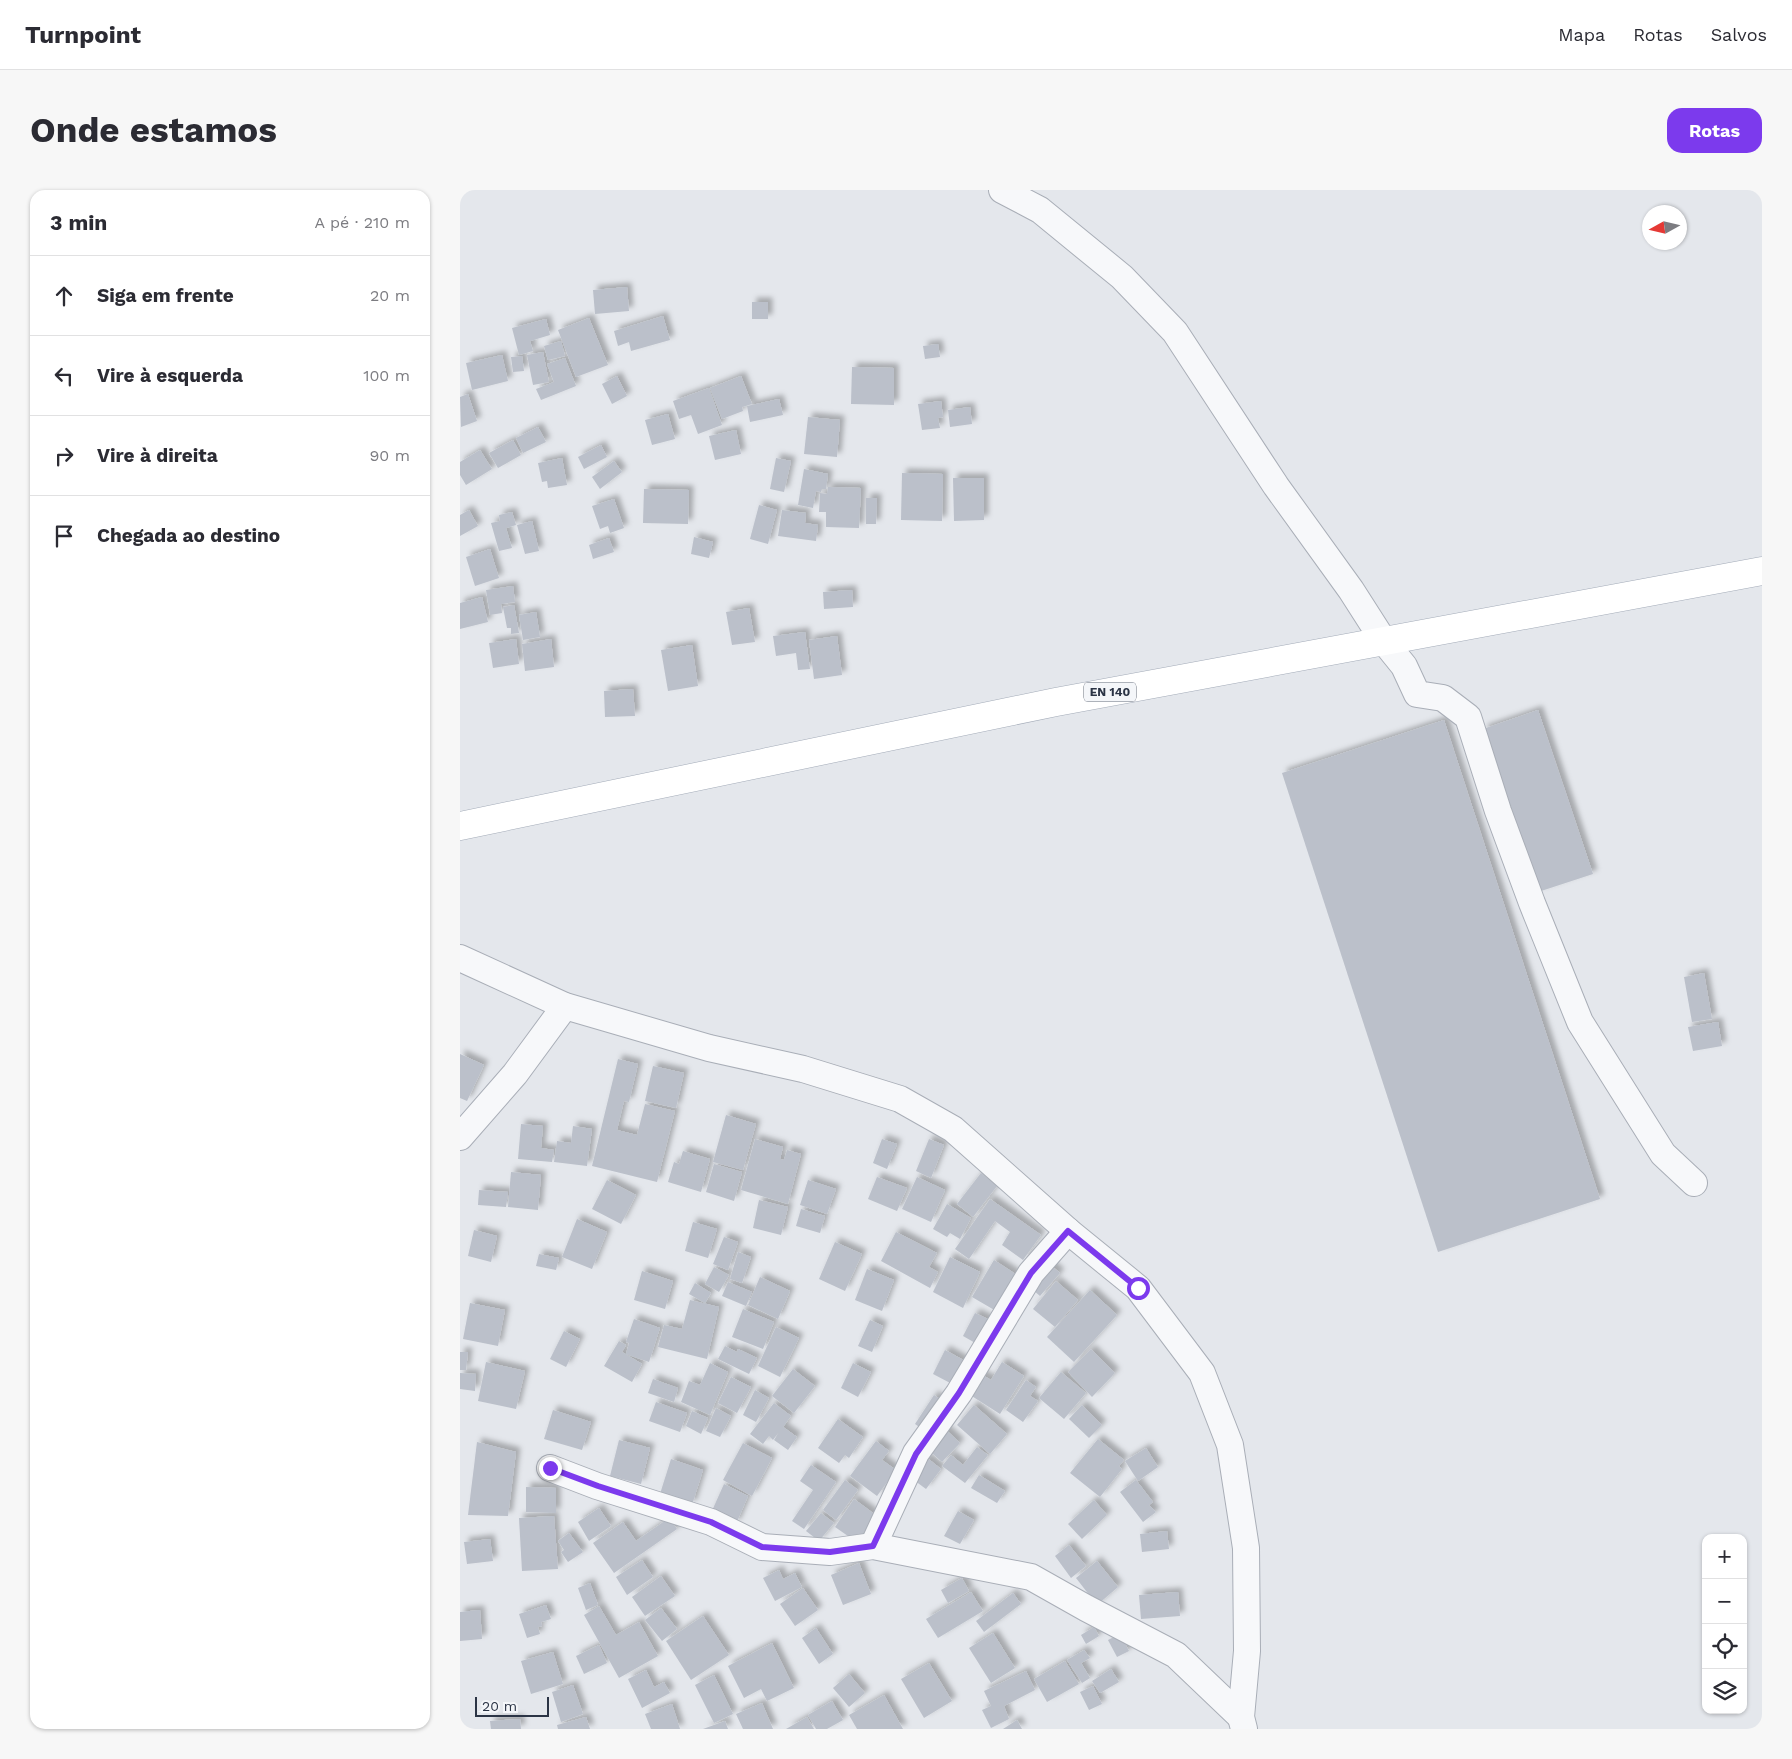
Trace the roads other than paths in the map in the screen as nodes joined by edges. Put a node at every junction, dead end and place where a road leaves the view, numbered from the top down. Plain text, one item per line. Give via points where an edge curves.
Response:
1 (1002, 190) edge
2 (1762, 571) edge
3 (1384, 640) junction
4 (460, 826) edge
5 (460, 958) edge
6 (565, 1006) junction
7 (460, 1137) edge
8 (1694, 1183) dead end
9 (1068, 1231) junction
10 (550, 1468) dead end
11 (873, 1546) junction
12 (1243, 1723) edge

1 - 3 street via 1040,210 1122,277 1175,332 1276,486
2 - 3 main road, EN 140
3 - 4 main road, EN 140 via 1056,702
3 - 8 street via 1404,666 1417,694 1443,698 1468,717 1498,811 1580,1022 1663,1154
5 - 6 street
6 - 7 street via 515,1074
6 - 9 street via 709,1048 803,1069 900,1100 953,1129
9 - 11 street via 1031,1273 959,1393 916,1454
9 - 12 street via 1138,1288 1202,1373 1230,1445 1246,1548 1247,1651
10 - 11 street via 711,1522 762,1547 830,1552
11 - 12 street via 1031,1577 1176,1654

